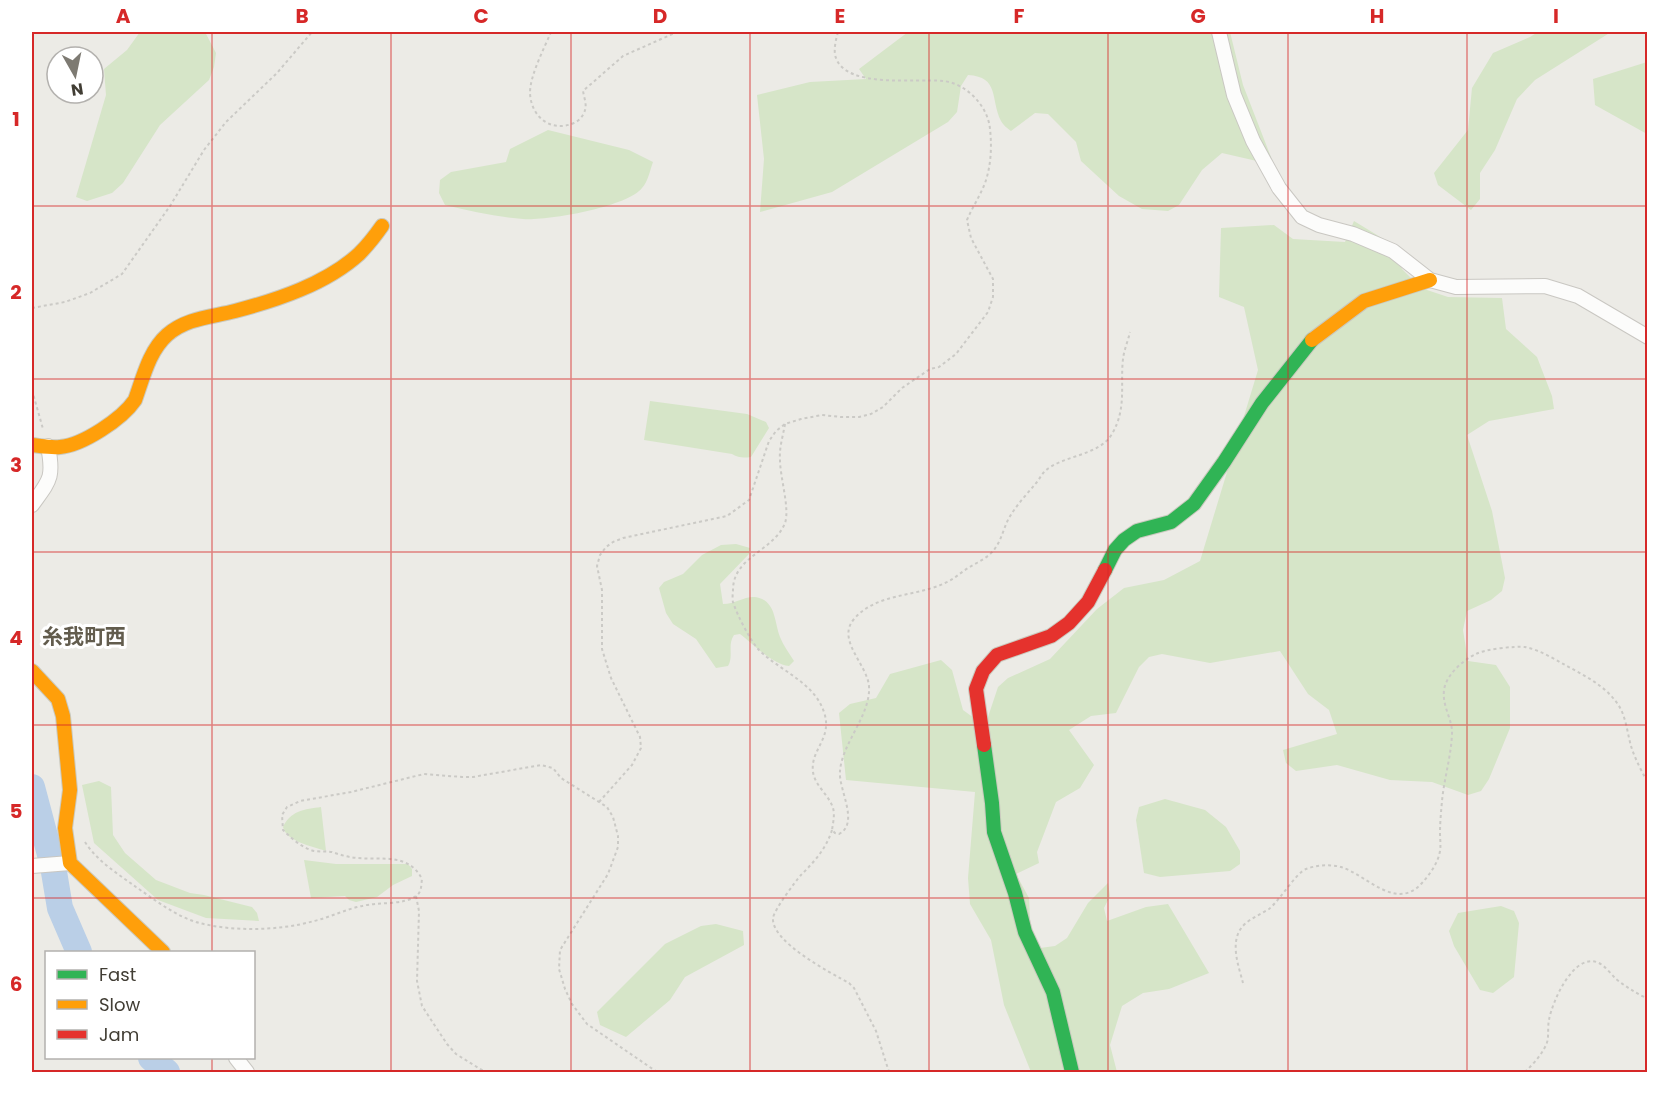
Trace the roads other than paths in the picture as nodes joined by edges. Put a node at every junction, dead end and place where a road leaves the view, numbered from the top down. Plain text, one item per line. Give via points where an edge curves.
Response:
1 (1219, 32) edge
2 (382, 226) dead end
3 (1430, 280) junction
4 (1647, 337) edge
5 (32, 445) edge
6 (48, 446) junction
7 (32, 505) edge
8 (32, 671) edge
9 (70, 863) junction
10 (32, 866) edge
11 (162, 951) edge
12 (237, 1059) edge
13 (247, 1072) edge
14 (1072, 1072) edge

1 - 3 street via 1233,95 1253,141 1278,188 1302,218 1393,251
2 - 6 street via 357,256 299,291 174,329 158,344 134,404 93,434 63,447
3 - 4 street via 1456,286 1545,286 1578,296
3 - 14 street via 1364,301 1312,340 1262,403 1194,504 1171,522 1137,531 1124,540 1088,602 1069,623 1051,636 997,655 983,671 976,689 994,832 1025,932 1053,992
5 - 6 street
6 - 7 street via 52,468 46,486
8 - 9 street via 58,699 63,716 70,790 64,828
9 - 10 street
9 - 11 street
12 - 13 street

